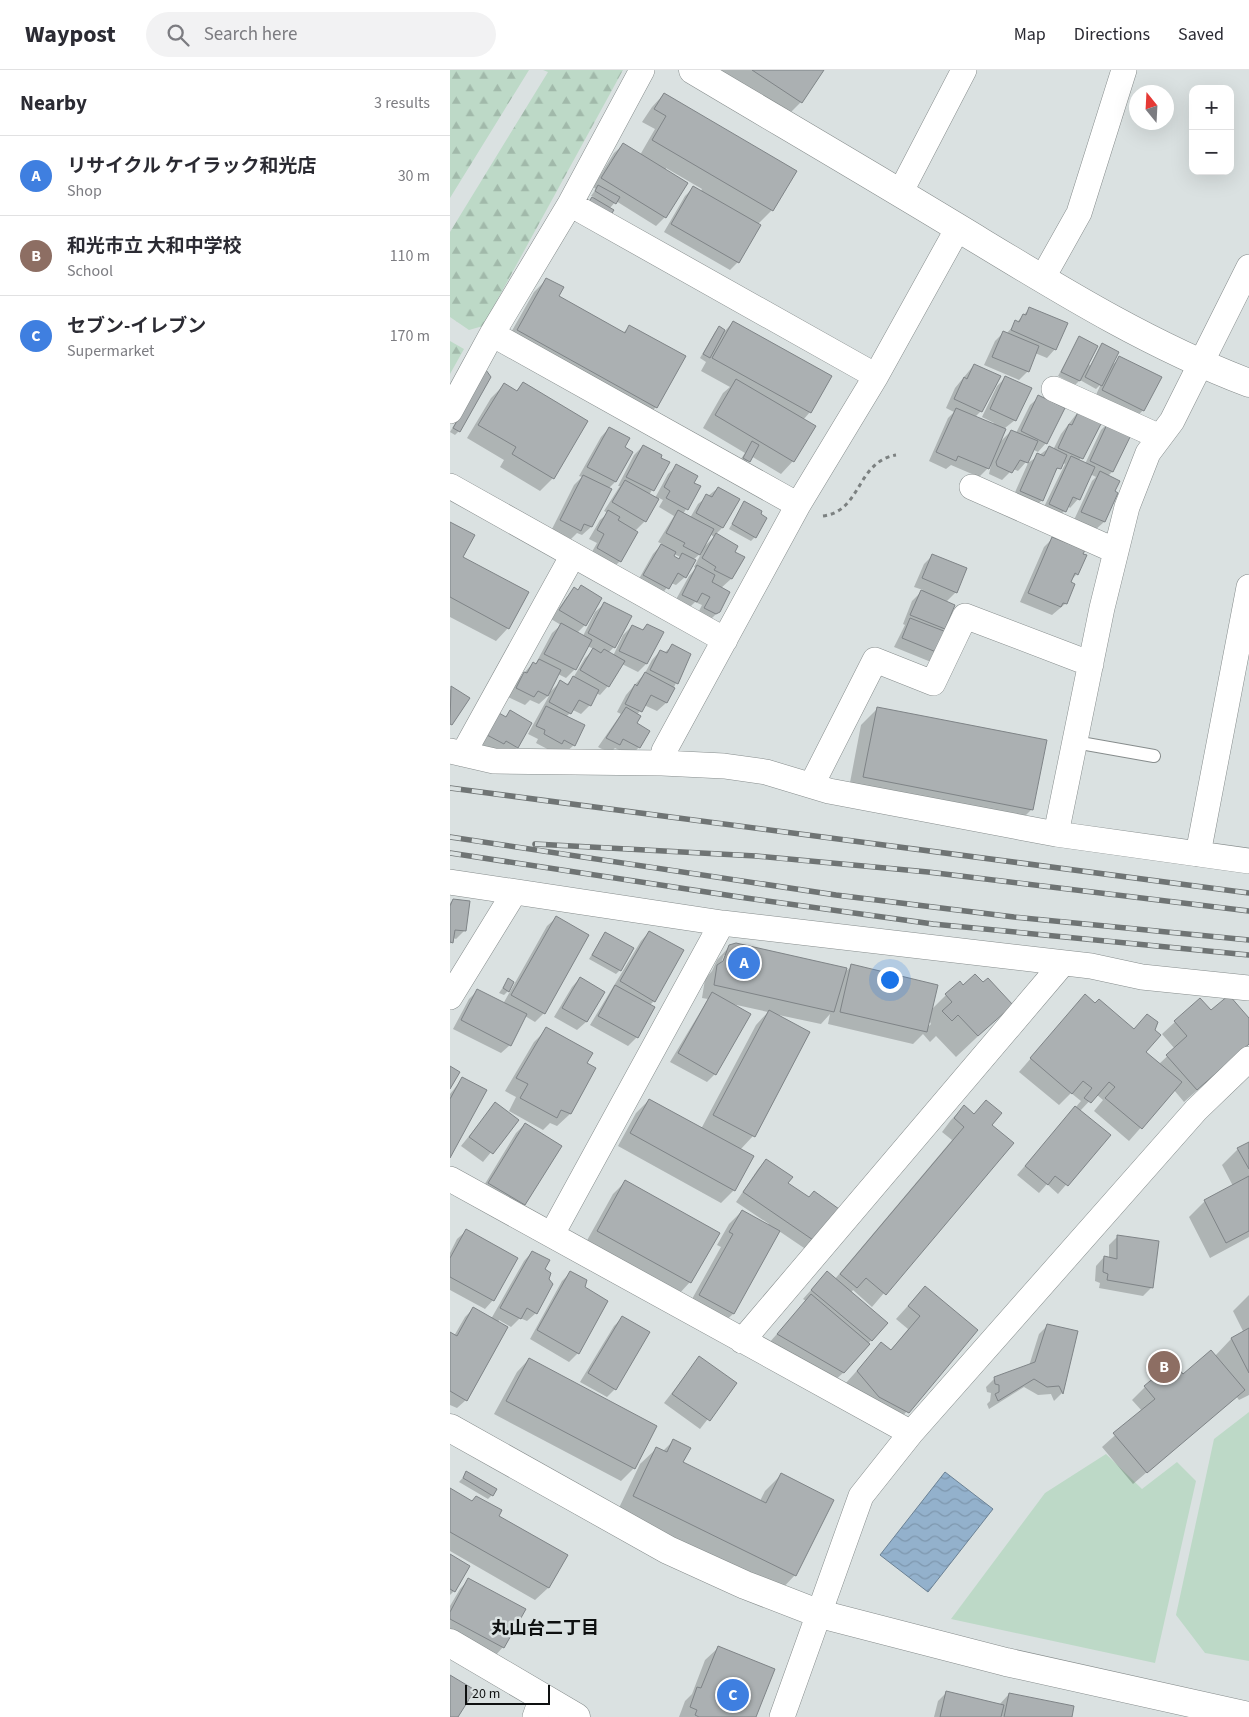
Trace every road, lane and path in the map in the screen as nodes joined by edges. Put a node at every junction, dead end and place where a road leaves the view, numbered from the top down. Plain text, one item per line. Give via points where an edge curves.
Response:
1 (642, 70) edge
2 (693, 70) edge
3 (964, 70) edge
4 (1124, 70) edge
5 (900, 193) junction
6 (570, 204) junction
7 (958, 228) junction
8 (1249, 267) edge
9 (1042, 279) junction
10 (492, 334) junction
11 (1202, 365) junction
12 (876, 376) junction
13 (1249, 384) edge
14 (1054, 389) dead end
15 (450, 411) edge
16 (1160, 437) junction
17 (896, 455) dead end
18 (450, 486) edge
19 (972, 487) dead end
20 (807, 511) junction
21 (1116, 552) junction
22 (573, 555) junction
23 (1249, 587) edge
24 (725, 640) junction
25 (1090, 664) junction
26 (1241, 666) edge
27 (1075, 742) junction
28 (456, 753) edge
29 (1154, 756) dead end
30 (662, 763) junction
31 (812, 784) junction
32 (1056, 834) junction
33 (1198, 854) junction
34 (1249, 861) edge
35 (450, 882) edge
36 (514, 892) junction
37 (722, 923) junction
38 (1062, 963) junction
39 (1249, 988) edge
40 (450, 998) edge
41 (1249, 1059) edge
42 (450, 1179) edge
43 (552, 1234) junction
44 (742, 1341) junction
45 (450, 1428) edge
46 (911, 1433) junction
47 (820, 1614) junction
48 (450, 1643) edge
49 (539, 1707) edge
50 (1249, 1716) edge
51 (576, 1717) edge
52 (782, 1717) edge

1 - 6 street
2 - 5 street
3 - 5 street
4 - 9 street via 1080,213
5 - 7 street
6 - 10 street
6 - 12 street
7 - 9 street
7 - 12 street
8 - 11 street
9 - 11 street via 1152,341
10 - 15 street
10 - 20 street
11 - 13 street
11 - 16 street
12 - 20 street
14 - 16 street
16 - 21 street via 1148,453 1127,507
17 - 20 path via 873,464 846,506 829,515
18 - 22 street
19 - 21 street
20 - 24 street
21 - 25 street
22 - 24 street
22 - 28 street
23 - 26 street
24 - 30 street via 664,751
25 - 27 street
25 - 31 street via 965,616 933,683 875,660
26 - 33 street
27 - 29 lane
27 - 32 street
28 - 30 street via 494,760
30 - 31 street via 724,766 766,772
31 - 32 street via 829,791
32 - 33 street
33 - 34 street
35 - 36 street
36 - 37 street
36 - 40 street
37 - 38 street
37 - 43 street
38 - 39 street via 1142,977
38 - 44 street
41 - 46 street via 1196,1110
42 - 43 street
43 - 44 street
44 - 46 street
45 - 47 street via 668,1550
46 - 47 street via 861,1496
47 - 50 street via 1006,1662
47 - 52 street
48 - 49 street
49 - 51 street

